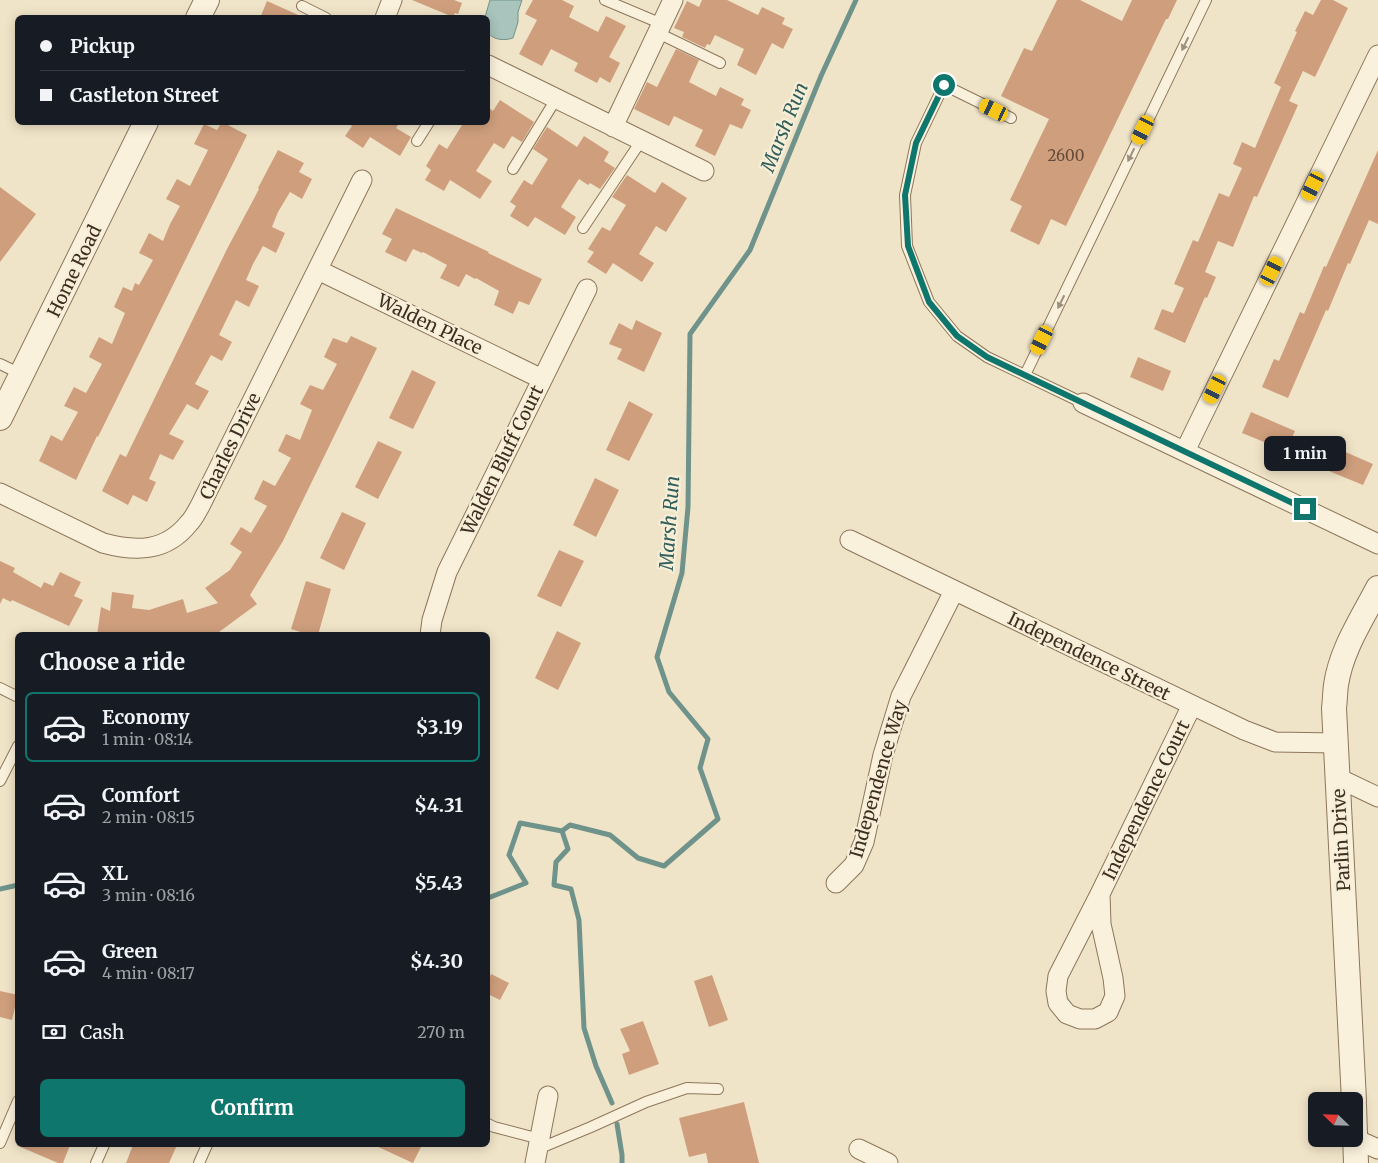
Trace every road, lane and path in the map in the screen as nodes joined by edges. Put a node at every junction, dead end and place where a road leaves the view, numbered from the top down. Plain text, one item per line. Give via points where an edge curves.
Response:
1 (206, 0) edge
2 (605, 0) edge
3 (673, 0) edge
4 (1206, 0) edge
5 (302, 6) dead end
6 (199, 15) edge
7 (320, 15) edge
8 (660, 28) junction
9 (1378, 55) edge
10 (720, 64) dead end
11 (490, 67) edge
12 (556, 99) junction
13 (1011, 118) dead end
14 (145, 125) edge
15 (427, 125) edge
16 (613, 127) junction
17 (417, 141) dead end
18 (641, 141) junction
19 (513, 169) dead end
20 (704, 171) dead end
21 (362, 180) dead end
22 (583, 228) dead end
23 (318, 270) junction
24 (587, 290) dead end
25 (0, 364) edge
26 (22, 375) junction
27 (1026, 375) junction
28 (542, 379) junction
29 (1083, 402) joint
30 (0, 418) edge
31 (1185, 451) junction
32 (0, 493) edge
33 (850, 540) dead end
34 (1378, 544) edge
35 (1378, 588) edge
36 (954, 591) junction
37 (430, 632) edge
38 (0, 688) edge
39 (15, 696) edge
40 (1192, 705) junction
41 (1336, 743) junction
42 (15, 752) edge
43 (1338, 778) junction
44 (0, 780) edge
45 (1378, 797) edge
46 (836, 884) dead end
47 (1100, 894) junction
48 (718, 1089) dead end
49 (1354, 1092) edge
50 (548, 1096) dead end
51 (15, 1108) edge
52 (490, 1125) edge
53 (0, 1143) edge
54 (1363, 1143) edge
55 (103, 1147) edge
56 (206, 1147) edge
57 (1355, 1148) edge
58 (859, 1149) dead end
59 (537, 1150) edge
60 (1378, 1150) edge
61 (96, 1163) edge
62 (199, 1163) edge
63 (888, 1163) edge
64 (1356, 1163) edge

1 - 6 street
2 - 8 lane
3 - 8 street
4 -> 27 lane
5 - 7 lane
8 - 10 lane
8 - 16 street
9 - 31 street
11 - 12 street
12 - 16 street
12 - 19 lane
13 - 27 lane via 944,85 916,143 905,195 908,246 929,302 957,336 987,357
14 - 26 street, Home Road
15 - 17 lane
16 - 18 street
18 - 20 street
18 - 22 lane
21 - 23 street, Charles Drive
23 - 28 street, Walden Place
23 - 32 street, Charles Drive via 200,506 176,536 159,545 140,549 120,548 103,543
24 - 28 street, Walden Bluff Court
25 - 26 lane
26 - 30 street, Home Road
27 - 29 lane
28 - 37 street, Walden Bluff Court via 447,572
29 - 31 street
31 - 34 street
33 - 36 street, Independence Street
35 - 41 street, Parlin Drive via 1341,665 1334,708
36 - 40 street, Independence Street
36 - 46 street, Independence Way via 901,696 883,755 864,842 854,865
38 - 39 lane
40 - 41 street, Independence Street via 1275,742
40 - 47 street, Independence Court
41 - 43 street, Parlin Drive
42 - 44 lane
43 - 45 street
43 - 49 street, Parlin Drive
47 - 47 street, Independence Court via 1058,976 1058,1003 1067,1014 1080,1020 1095,1019 1108,1012 1115,996 1100,924
48 - 59 lane via 686,1088
50 - 59 street
51 - 53 lane
52 - 59 lane
54 - 60 street
55 - 61 lane
56 - 62 lane
57 - 64 street
58 - 63 street

